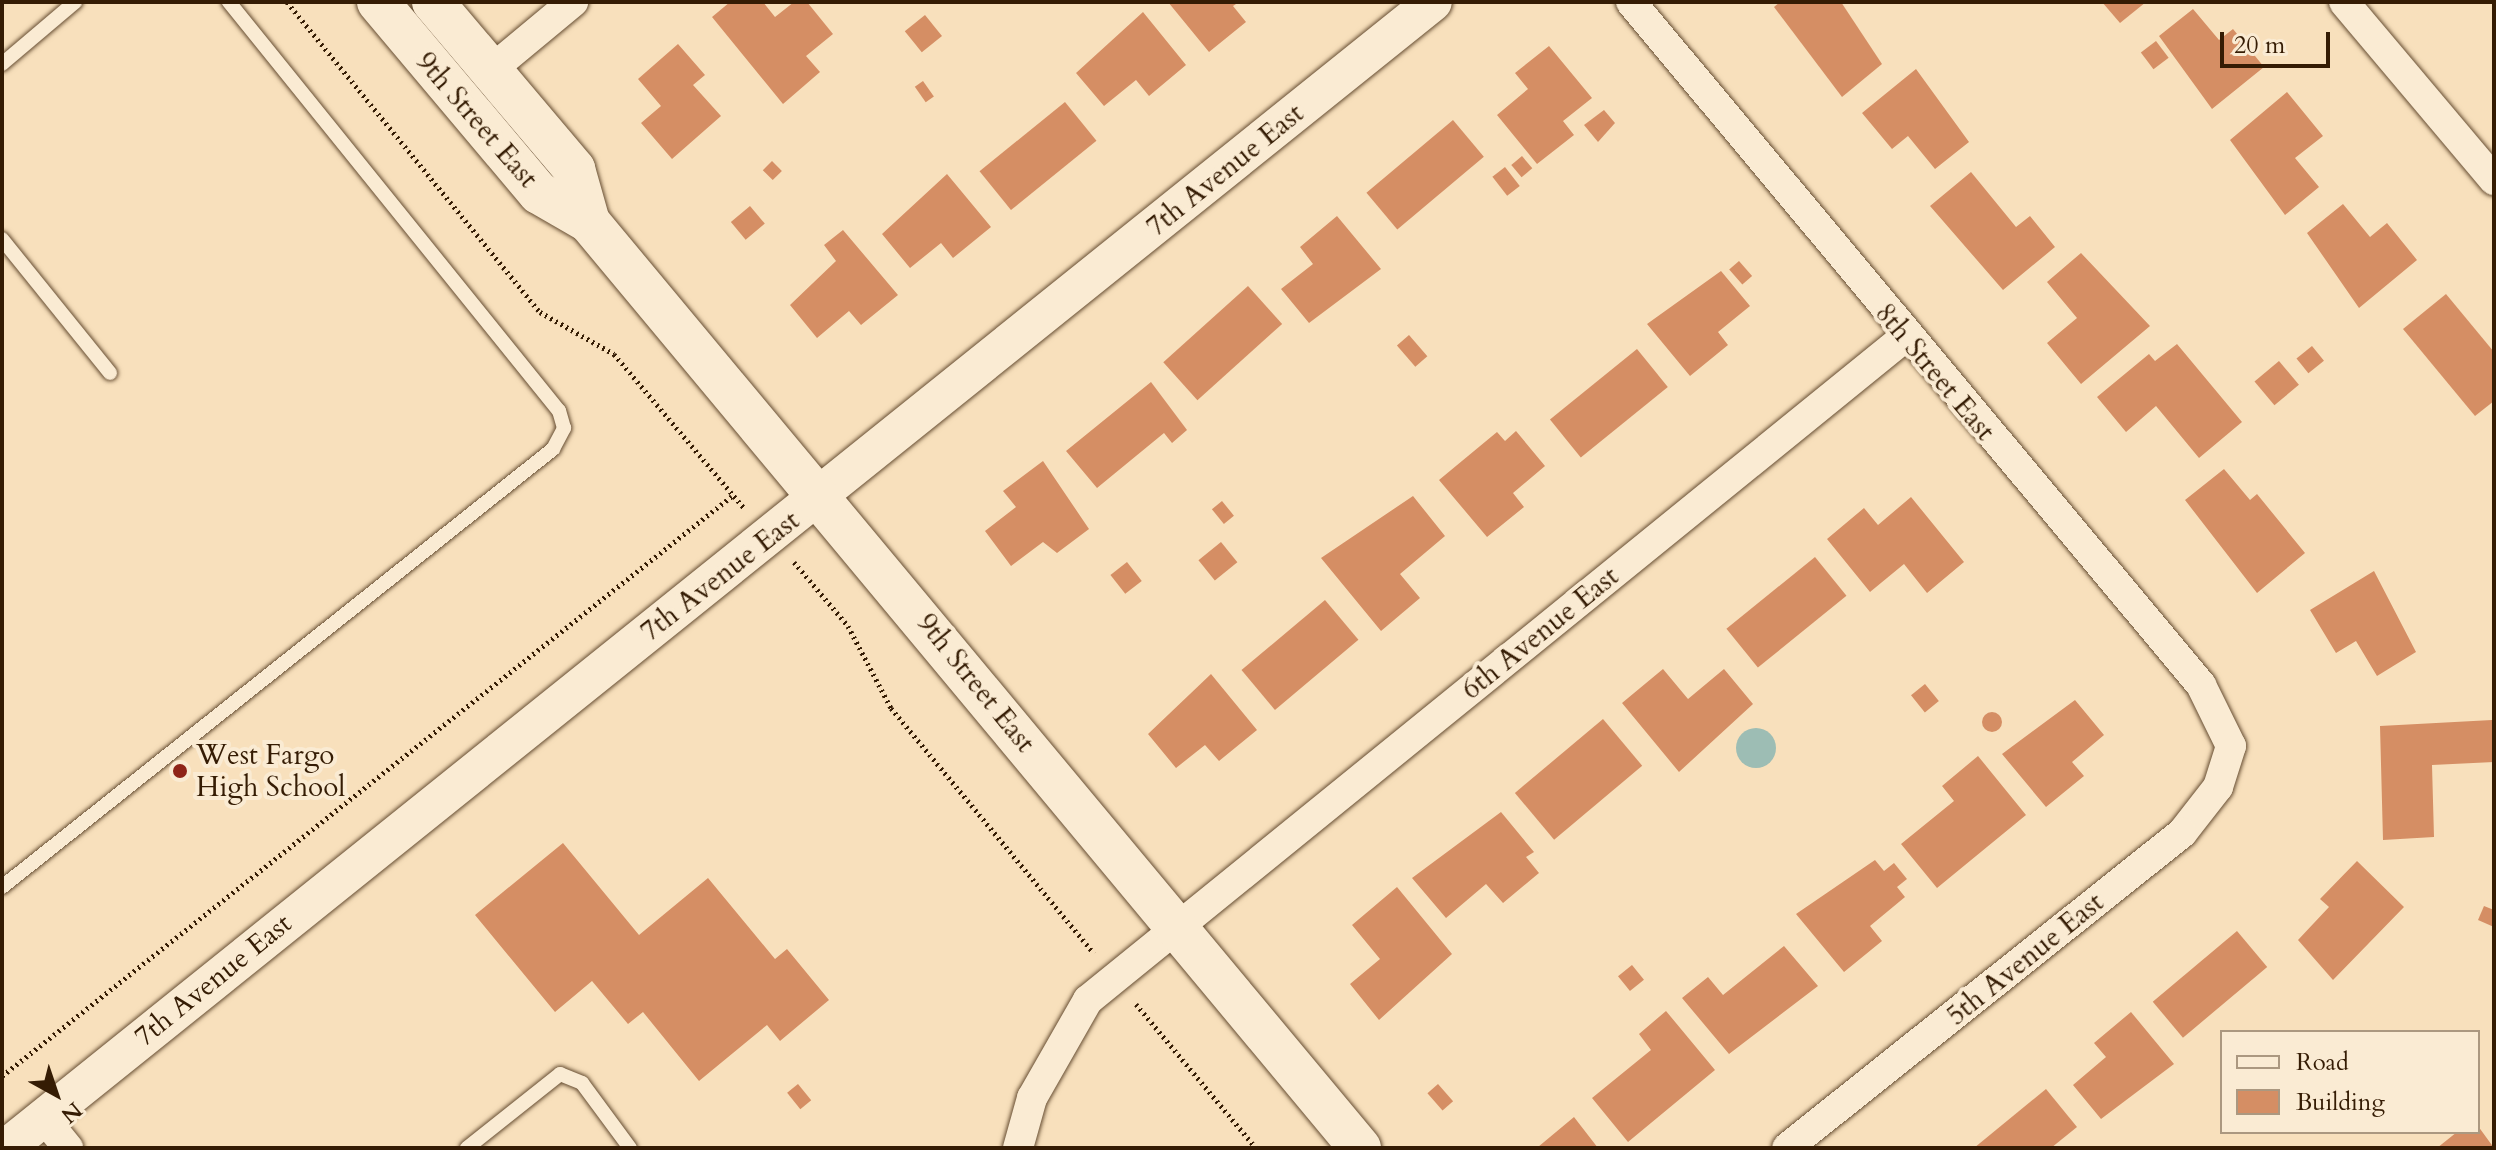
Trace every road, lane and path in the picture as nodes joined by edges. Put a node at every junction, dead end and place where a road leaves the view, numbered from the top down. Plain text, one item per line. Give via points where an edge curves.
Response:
1 (75, 2) edge
2 (287, 2) edge
3 (378, 2) edge
4 (433, 2) edge
5 (573, 2) edge
6 (1433, 2) edge
7 (1631, 2) edge
8 (2344, 2) edge
9 (230, 3) edge
10 (2, 64) edge
11 (491, 70) junction
12 (2494, 180) edge
13 (589, 222) junction
14 (2, 239) edge
15 (1905, 337) junction
16 (110, 373) dead end
17 (823, 495) junction
18 (732, 496) junction
19 (772, 535) junction
20 (2231, 746) joint
21 (2, 887) edge
22 (1174, 926) junction
23 (1114, 977) junction
24 (2, 1076) edge
25 (43, 1117) junction
26 (6, 1148) edge
27 (68, 1148) edge
28 (467, 1148) edge
29 (630, 1148) edge
30 (1018, 1148) edge
31 (1256, 1148) edge
32 (1360, 1148) edge
33 (1787, 1148) edge

1 - 10 lane
2 - 18 path via 540,312 614,354
3 - 13 main road, 9th Street East via 539,193
4 - 11 main road, 9th Street East
5 - 11 street
6 - 17 street, 7th Avenue East
7 - 15 street, 8th Street East
8 - 12 street
9 - 21 lane via 559,411 564,428 553,449
11 - 13 main road, 9th Street East via 574,169
13 - 17 main road, 9th Street East
14 - 16 lane
15 - 20 street, 8th Street East via 2201,685
15 - 22 street, 6th Avenue East
17 - 19 street, 7th Avenue East
17 - 22 main road, 9th Street East
18 - 19 path
18 - 24 path
19 - 23 path via 848,626 891,708
19 - 25 street, 7th Avenue East
20 - 33 street, 5th Avenue East via 2218,787 2182,833
22 - 23 street, 6th Avenue East
22 - 32 main road, 9th Street East
23 - 30 street, 6th Avenue East via 1088,1000 1032,1098
23 - 31 path
25 - 26 street, 7th Avenue East
25 - 27 street
28 - 29 lane via 560,1074 582,1083

